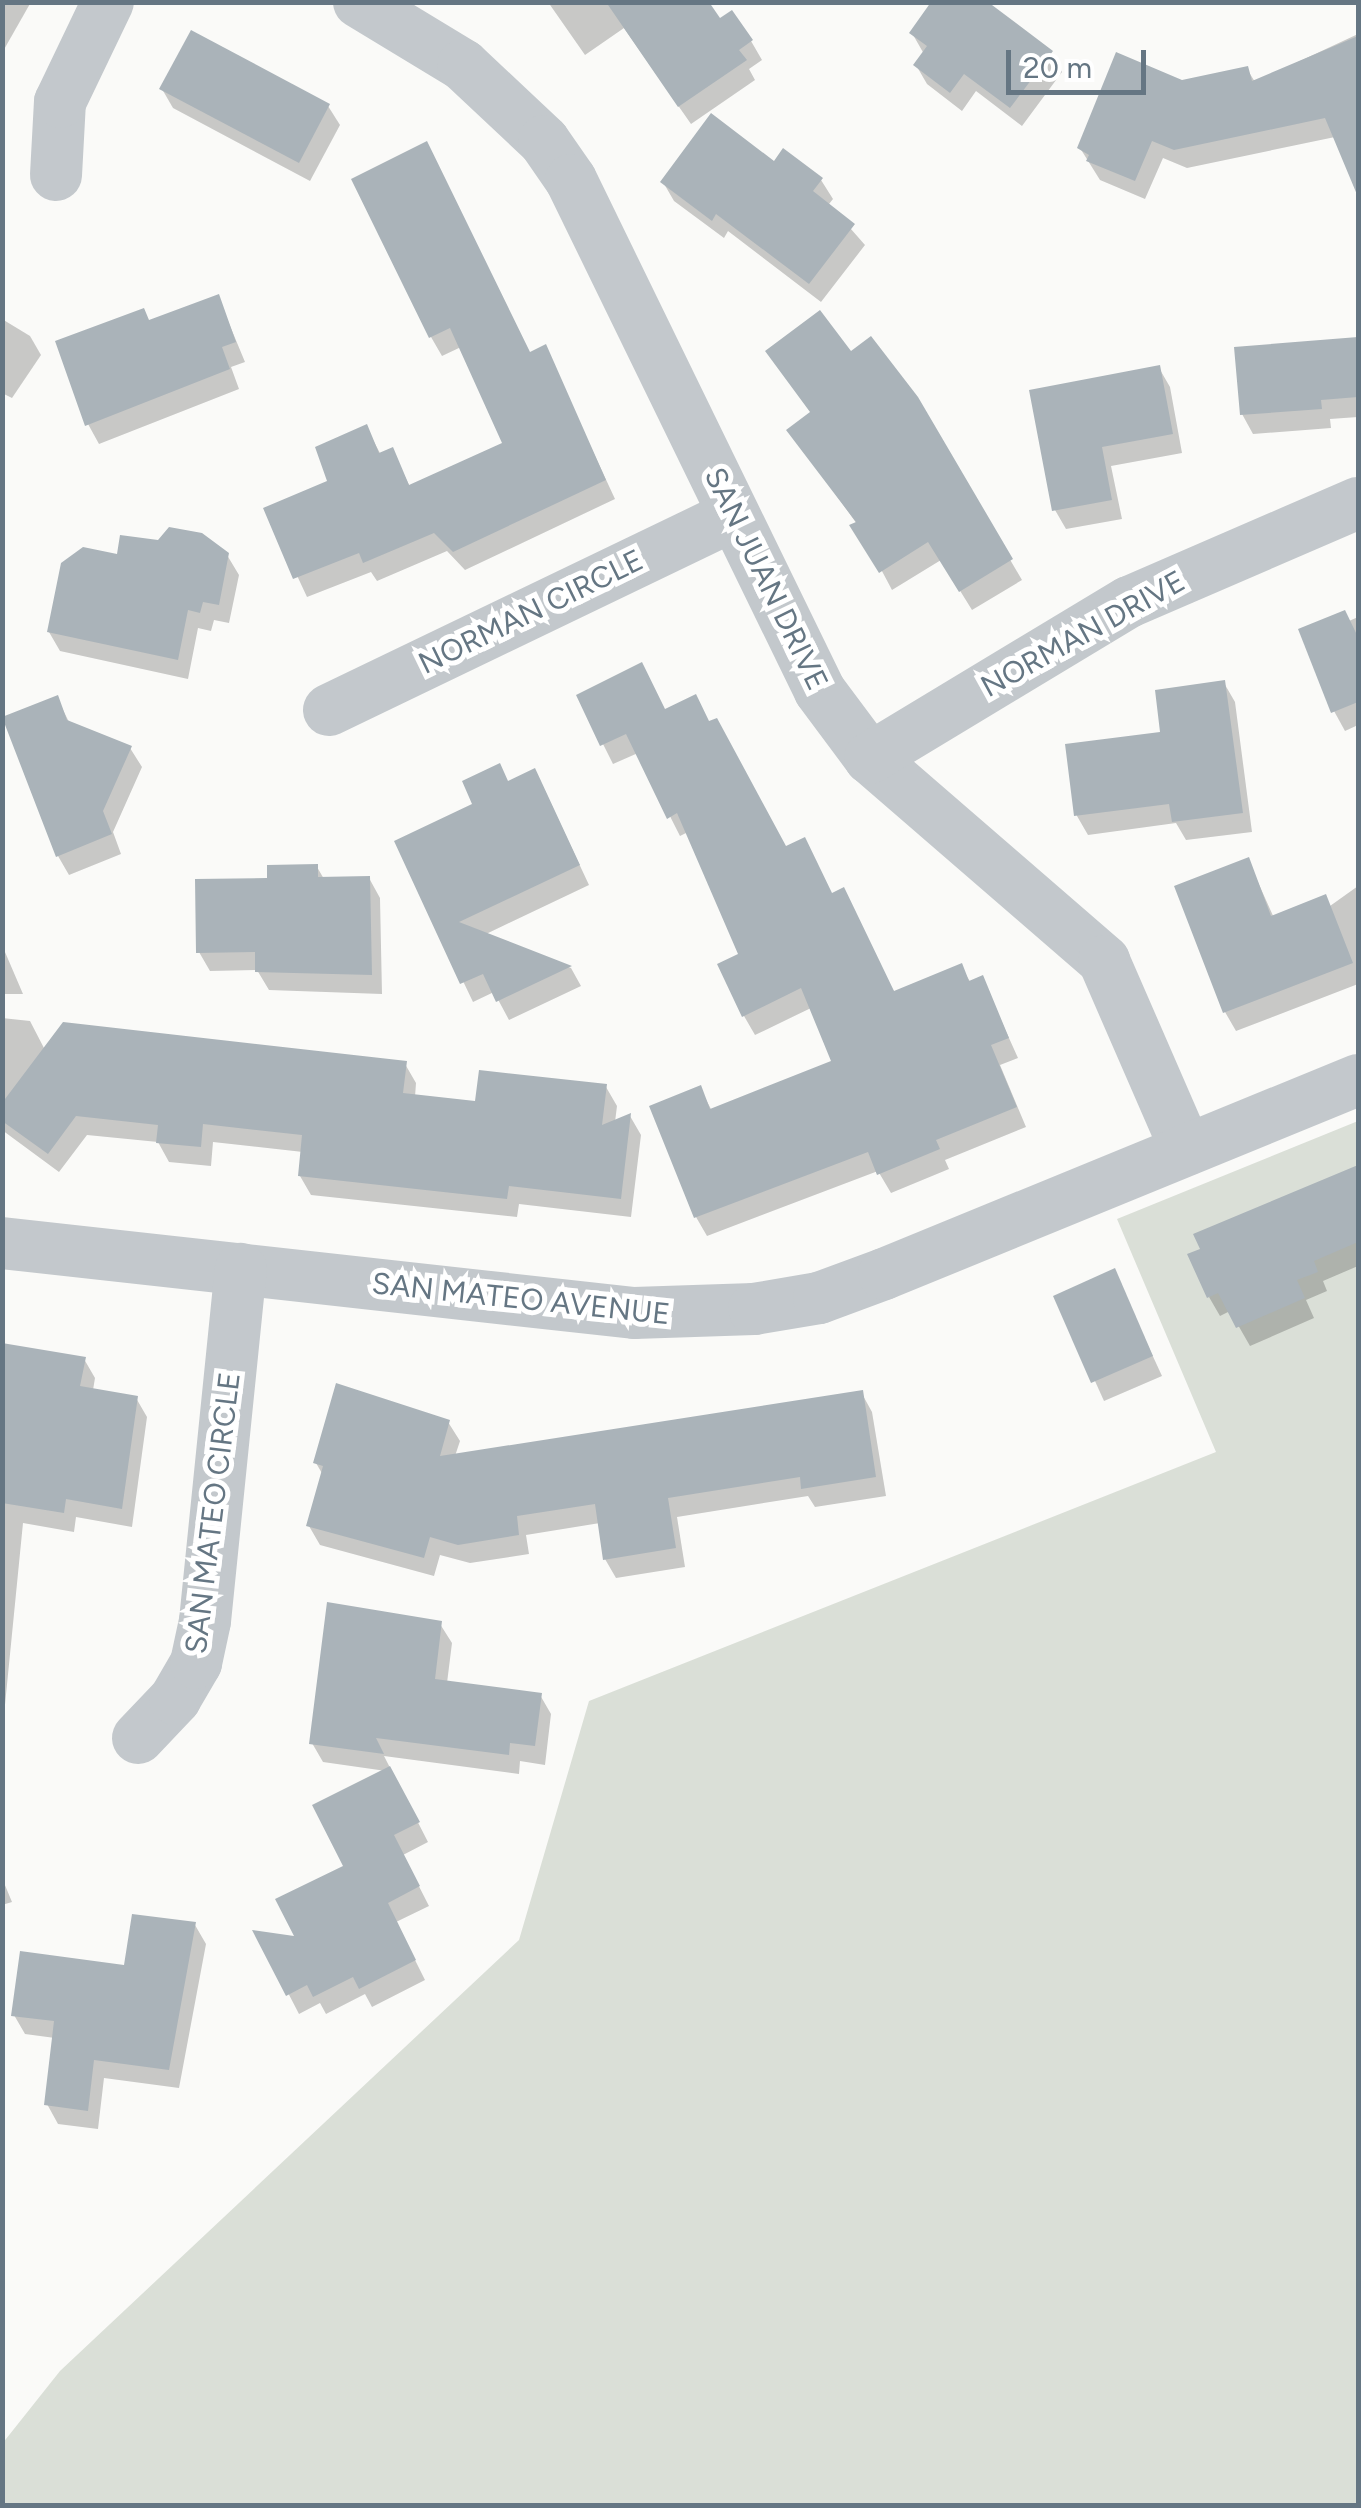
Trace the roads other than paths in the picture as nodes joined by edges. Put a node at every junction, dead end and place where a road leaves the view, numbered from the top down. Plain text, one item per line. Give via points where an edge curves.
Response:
1 (108, 2) edge
2 (359, 2) edge
3 (56, 174) dead end
4 (1358, 503) edge
5 (734, 514) junction
6 (329, 710) dead end
7 (870, 758) junction
8 (1358, 1080) edge
9 (1186, 1150) junction
10 (2, 1242) edge
11 (241, 1269) junction
12 (138, 1738) dead end

1 - 3 street via 60,102
2 - 5 street, SAN JUAN DRIVE via 463,64 544,141 571,180
4 - 7 street, NORMAN DRIVE via 1130,602
5 - 6 street, NORMAN CIRCLE
5 - 7 street, SAN JUAN DRIVE via 820,691
7 - 9 street, SAN JUAN DRIVE via 1104,961
8 - 9 street, SAN MATEO AVENUE
9 - 11 street, SAN MATEO AVENUE via 819,1298 754,1309 634,1313
10 - 11 street, SAN MATEO AVENUE
11 - 12 street, SAN MATEO CIRCLE via 202,1635 176,1699

